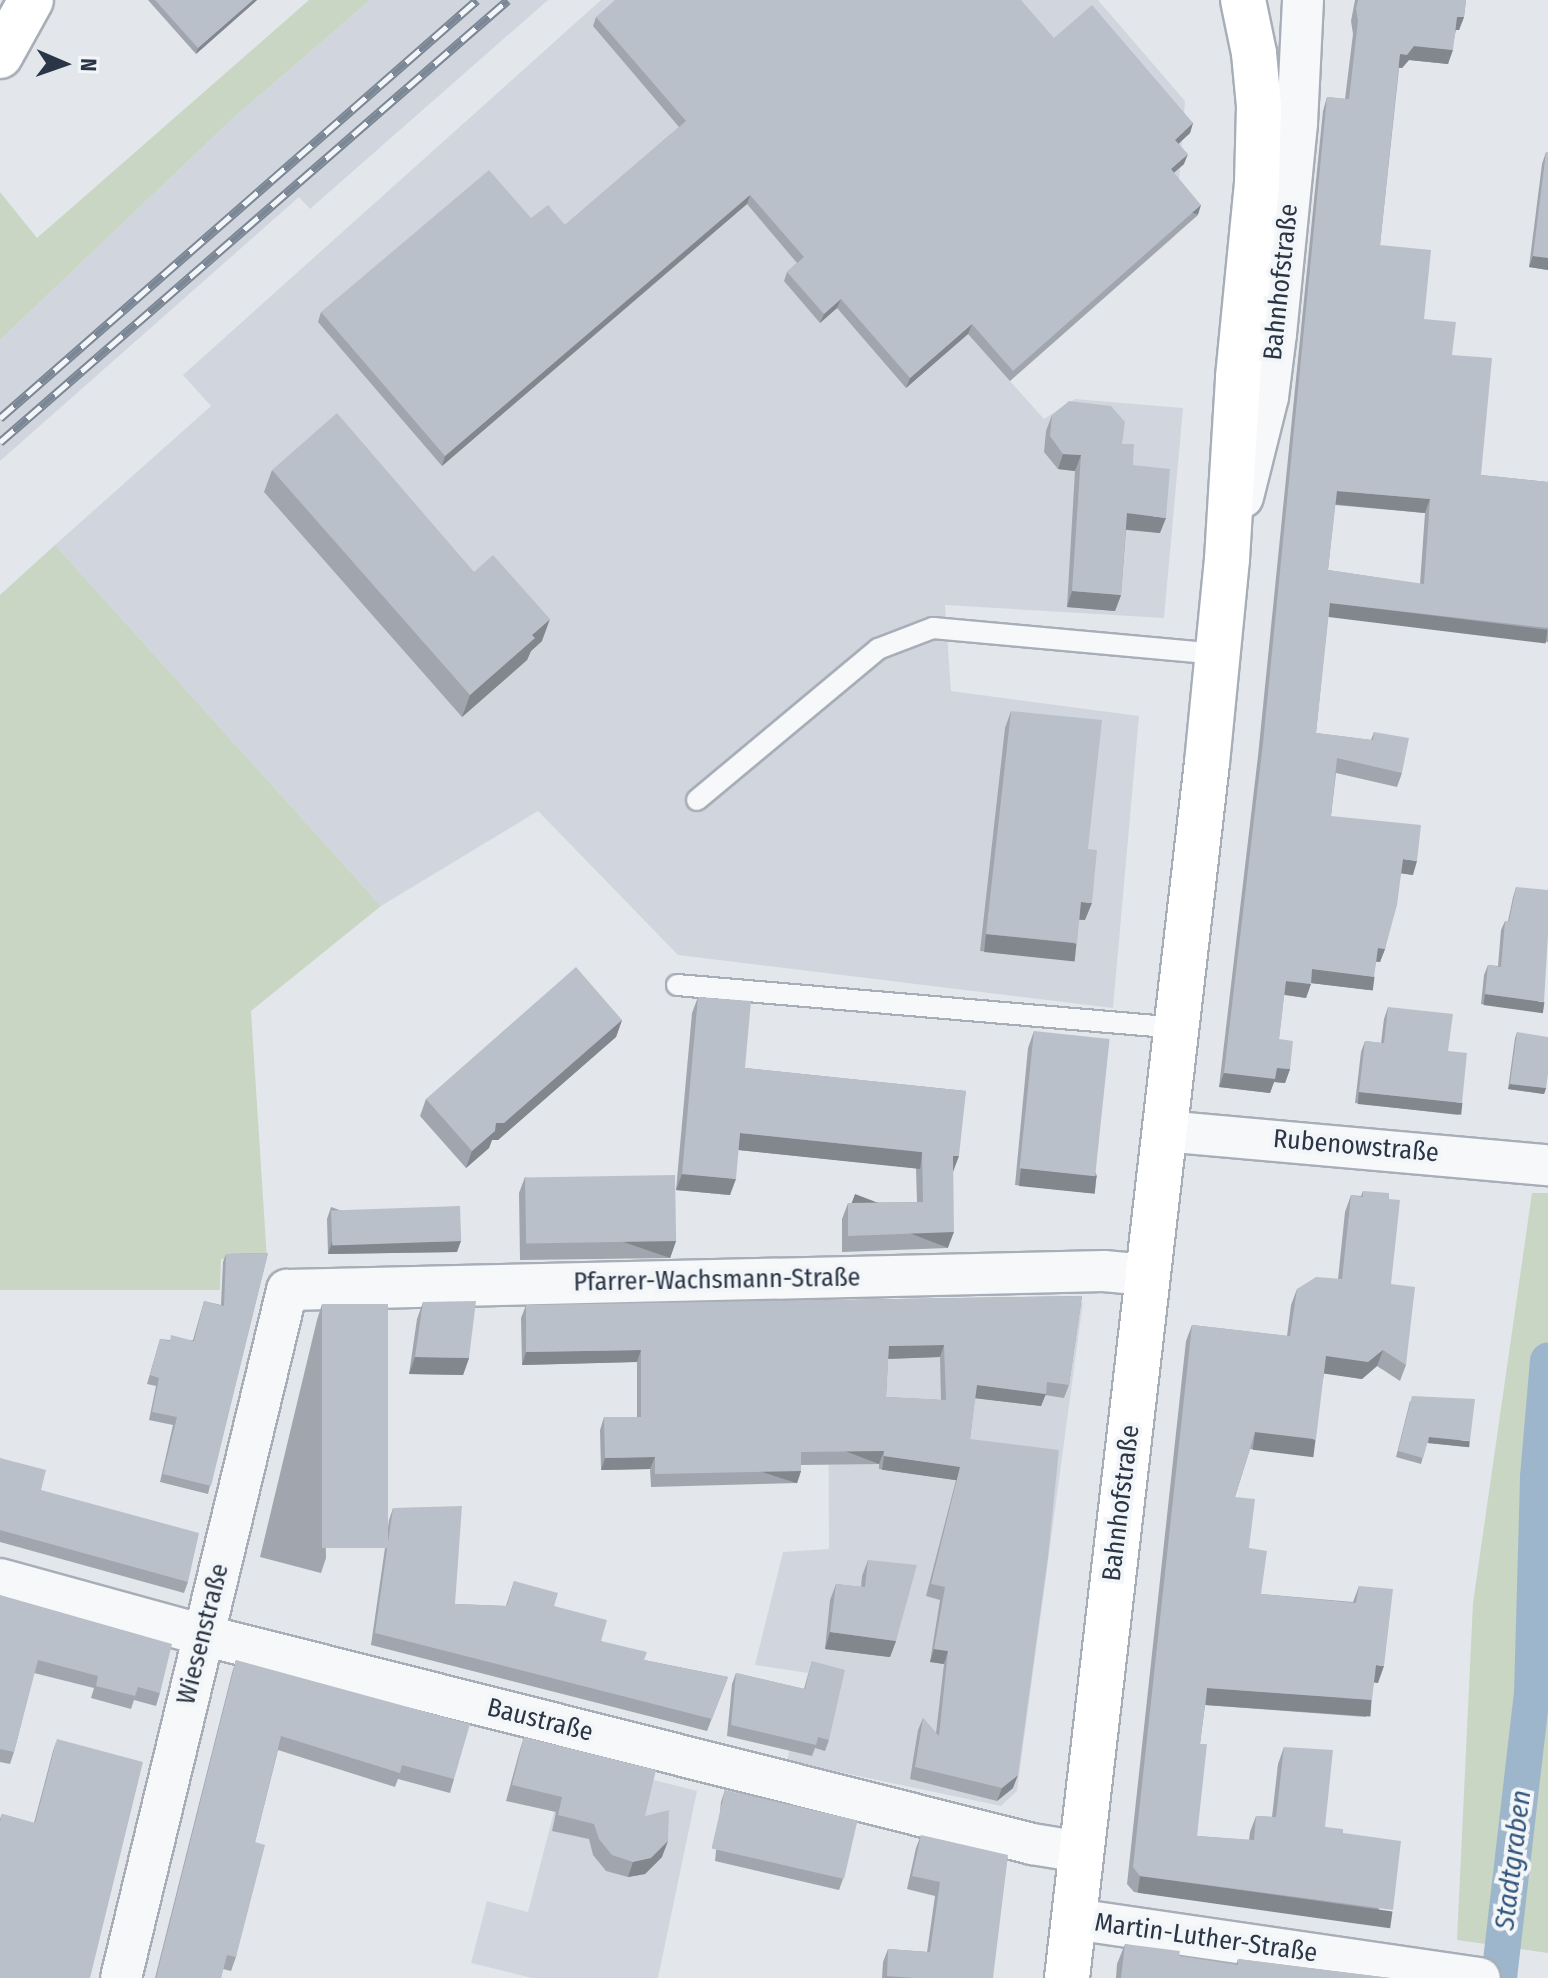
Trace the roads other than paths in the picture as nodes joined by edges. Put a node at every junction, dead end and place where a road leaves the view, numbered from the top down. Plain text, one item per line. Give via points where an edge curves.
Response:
1 (31, 0) edge
2 (1243, 0) edge
3 (1303, 0) edge
4 (0, 56) edge
5 (1227, 559) junction
6 (1218, 654) junction
7 (697, 800) dead end
8 (677, 985) dead end
9 (1175, 1028) junction
10 (1164, 1131) junction
11 (1533, 1164) edge
12 (1147, 1275) junction
13 (287, 1290) joint
14 (0, 1579) edge
15 (203, 1635) junction
16 (1081, 1852) junction
17 (1074, 1919) junction
18 (1468, 1976) edge
19 (121, 1978) edge
20 (1067, 1978) edge

1 - 4 main road
2 - 5 main road, Bahnhofstraße via 1259,106 1257,183
3 - 5 street, Bahnhofstraße via 1297,123 1268,397
5 - 6 main road, Bahnhofstraße
6 - 7 lane via 933,628 878,649
6 - 9 main road, Bahnhofstraße
8 - 9 lane
9 - 10 main road, Bahnhofstraße
10 - 11 street, Rubenowstraße
10 - 12 main road, Bahnhofstraße
12 - 13 street, Pfarrer-Wachsmann-Straße via 1088,1271
12 - 16 main road, Bahnhofstraße
13 - 15 street, Wiesenstraße
14 - 15 street, Baustraße
15 - 16 street, Baustraße
15 - 19 street, Wiesenstraße
16 - 17 main road, Bahnhofstraße
17 - 18 street, Martin-Luther-Straße
17 - 20 main road, Bahnhofstraße

